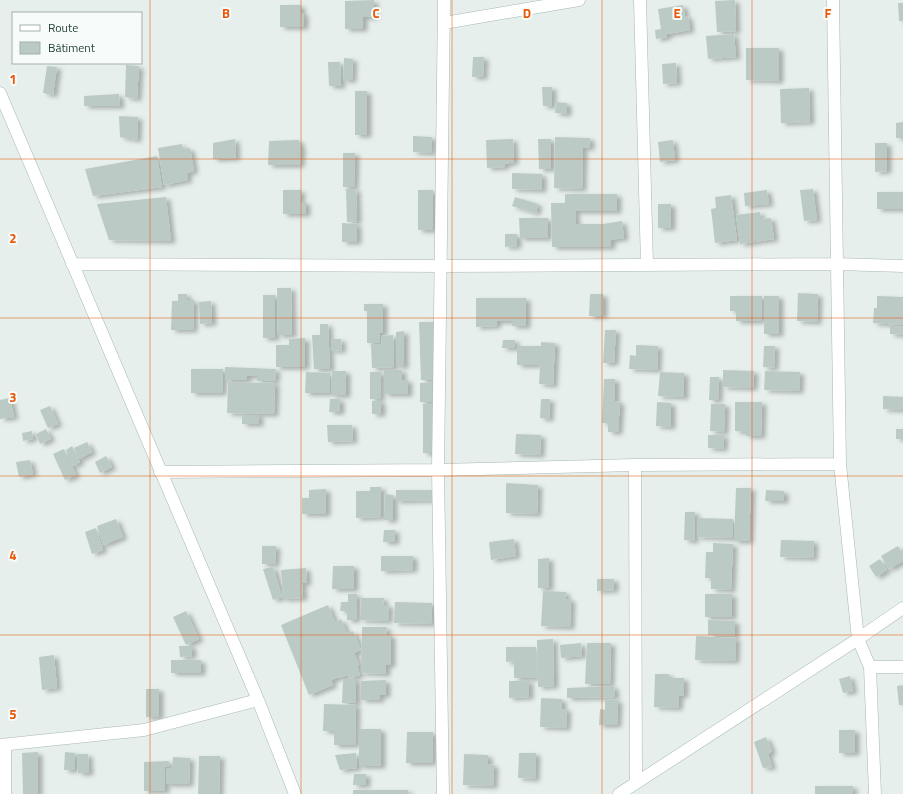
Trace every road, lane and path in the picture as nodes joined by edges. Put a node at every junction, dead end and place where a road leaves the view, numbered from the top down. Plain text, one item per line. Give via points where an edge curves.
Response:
1 (444, 0) edge
2 (579, 0) edge
3 (640, 0) edge
4 (833, 0) edge
5 (444, 23) junction
6 (0, 93) edge
7 (72, 264) junction
8 (837, 264) junction
9 (647, 265) junction
10 (441, 266) junction
11 (903, 266) edge
12 (840, 464) junction
13 (635, 465) junction
14 (438, 470) junction
15 (160, 472) junction
16 (903, 608) edge
17 (858, 639) junction
18 (870, 667) junction
19 (903, 667) edge
20 (258, 700) junction
21 (2, 745) edge
22 (636, 783) junction
23 (4, 794) edge
24 (295, 794) edge
25 (443, 794) edge
26 (619, 794) edge
27 (876, 794) edge

1 - 5 street
2 - 5 street
3 - 9 street
4 - 8 street
5 - 10 street
6 - 7 street
7 - 10 street
7 - 15 street
8 - 9 street
8 - 11 street
8 - 12 street
9 - 10 street
10 - 14 street
12 - 13 street
12 - 17 street
13 - 14 street
13 - 22 street
14 - 15 street
14 - 25 street
15 - 20 street
16 - 17 street
17 - 18 street
17 - 22 street
18 - 19 street
18 - 27 street
20 - 21 street via 144,730
20 - 24 street
21 - 23 street
22 - 26 street

